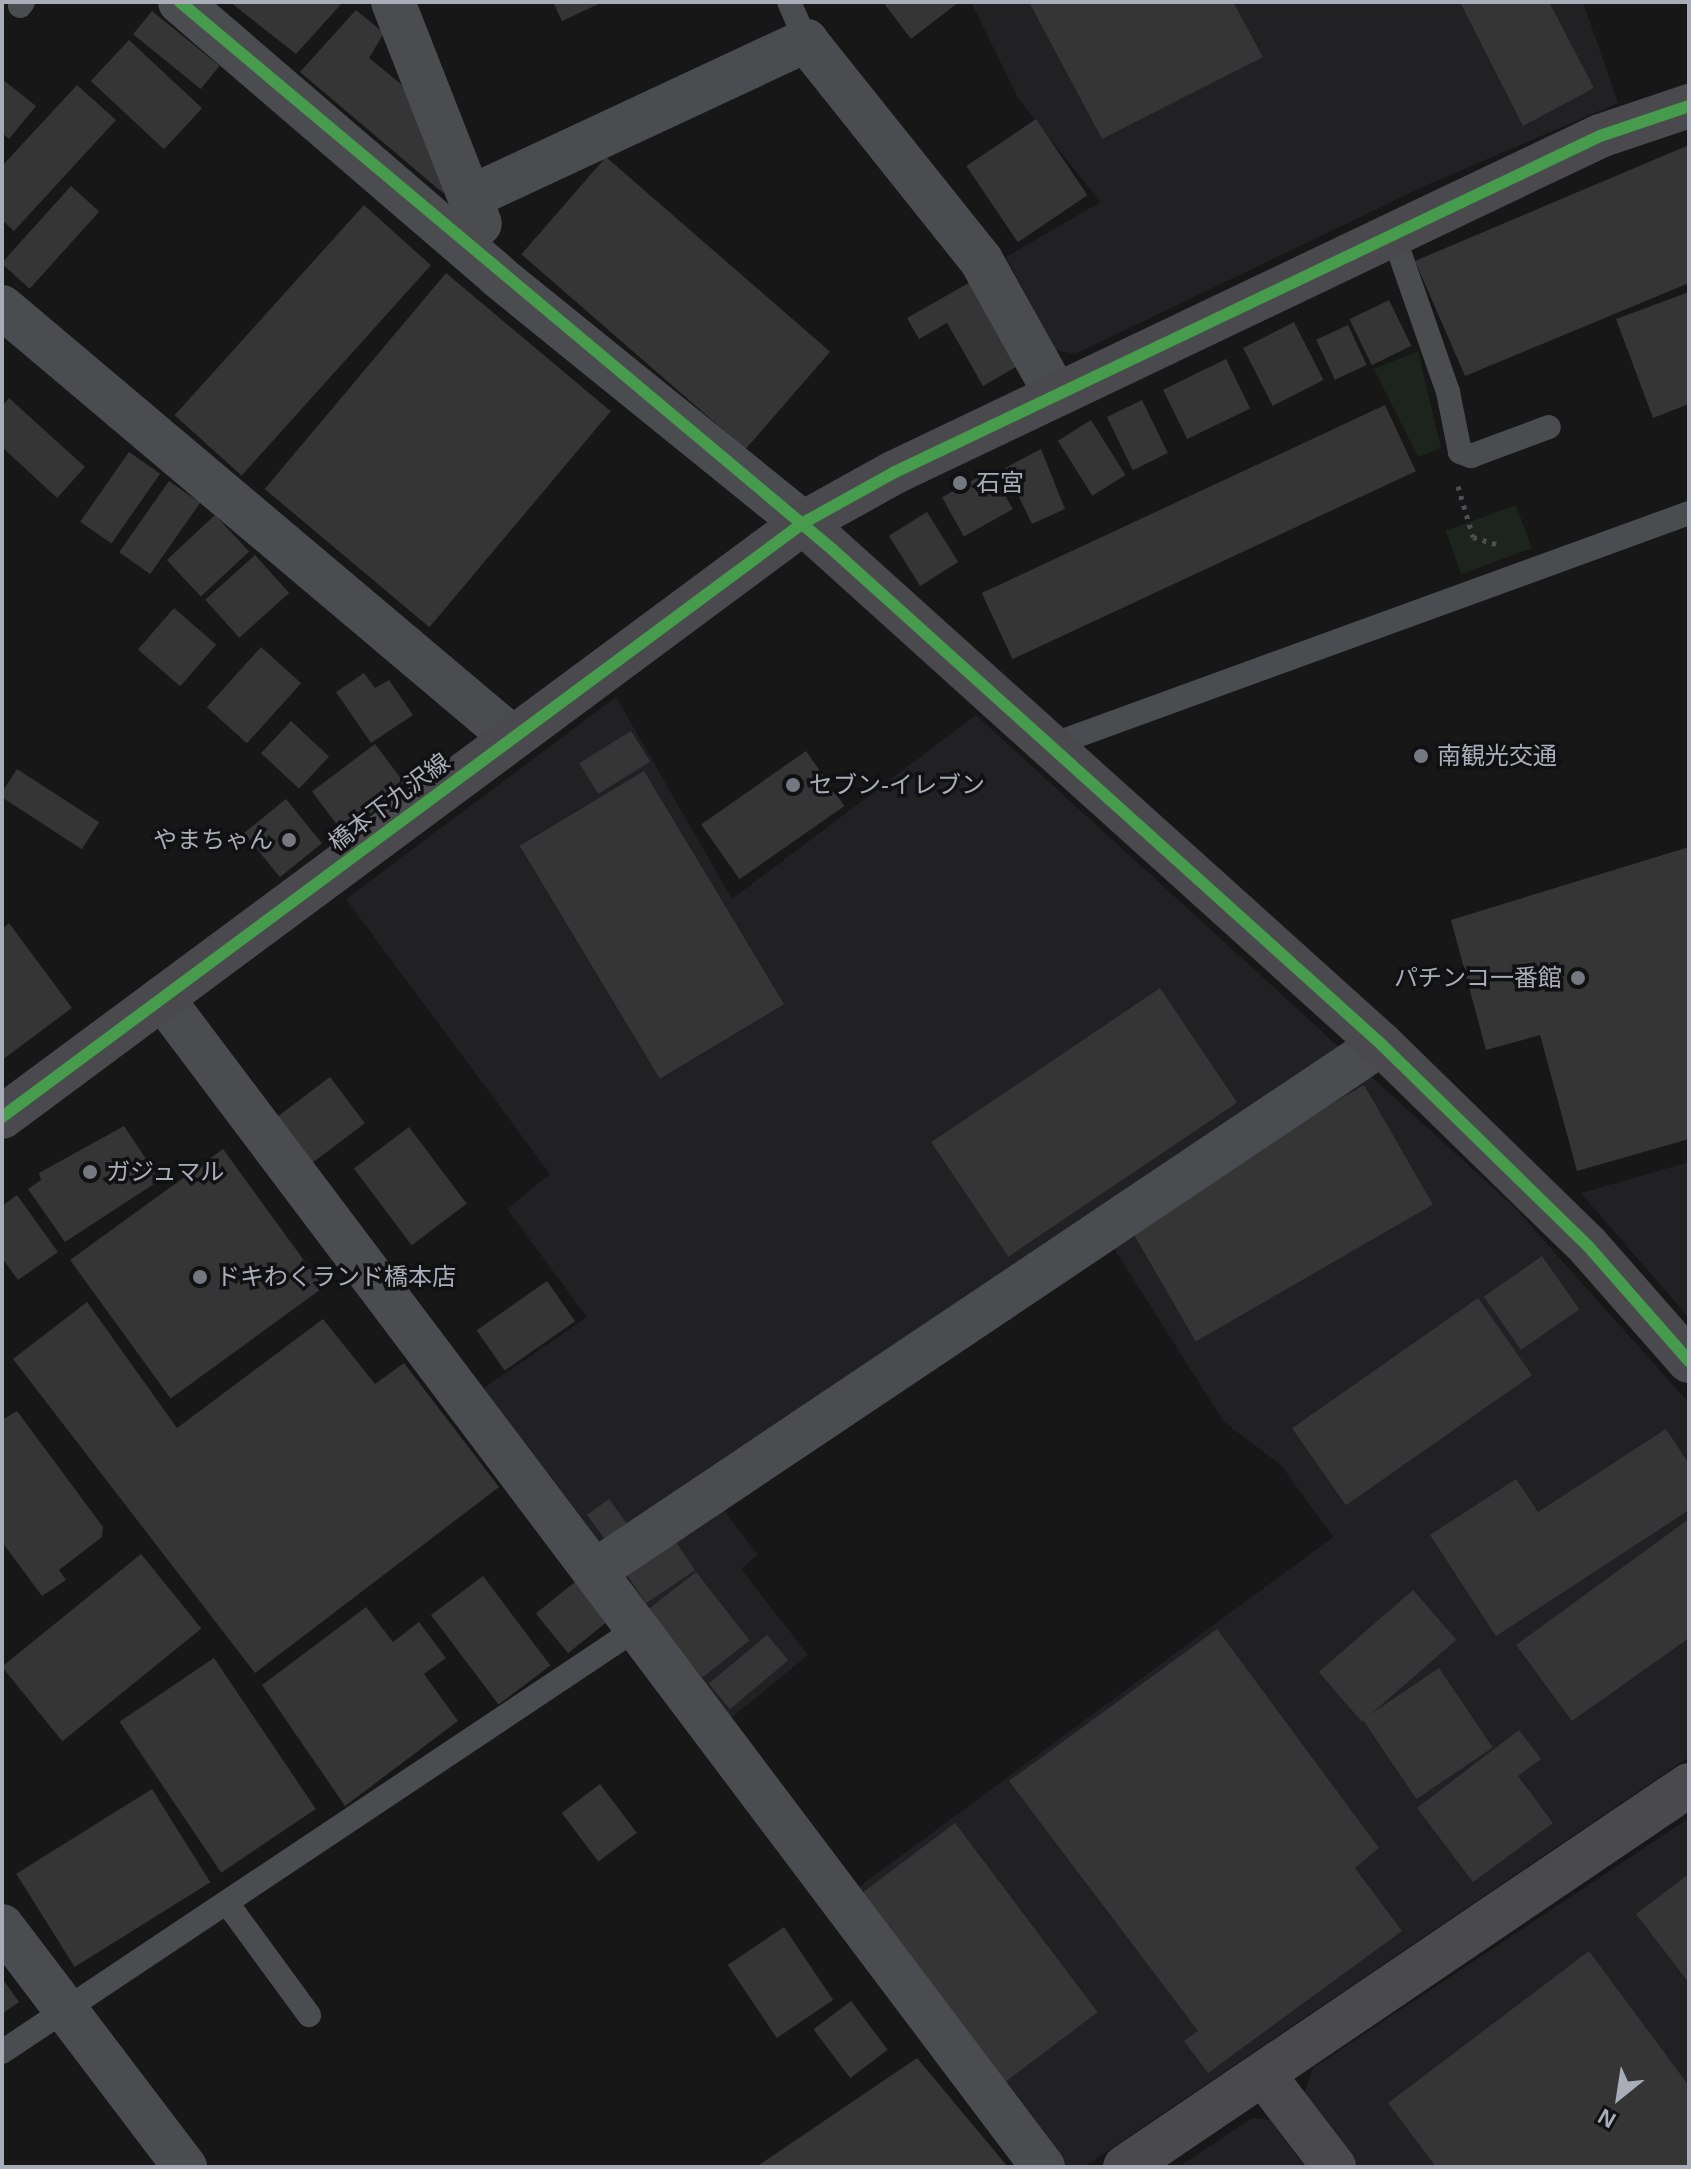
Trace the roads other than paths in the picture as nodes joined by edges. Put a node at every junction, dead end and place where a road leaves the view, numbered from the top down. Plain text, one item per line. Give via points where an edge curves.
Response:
1 (180, 2) edge
2 (393, 2) edge
3 (789, 2) edge
4 (806, 41) junction
5 (1689, 106) edge
6 (471, 197) junction
7 (1393, 234) junction
8 (498, 276) junction
9 (2, 307) edge
10 (1056, 395) junction
11 (1549, 427) dead end
12 (1689, 513) edge
13 (803, 523) junction
14 (513, 738) junction
15 (1049, 746) junction
16 (162, 998) junction
17 (1381, 1044) junction
18 (2, 1117) edge
19 (1689, 1361) edge
20 (595, 1571) junction
21 (636, 1629) junction
22 (1689, 1785) edge
23 (227, 1903) junction
24 (2, 1926) edge
25 (65, 2011) junction
26 (309, 2015) dead end
27 (2, 2052) edge
28 (1263, 2074) junction
29 (185, 2167) edge
30 (1043, 2167) edge
31 (1125, 2167) edge
32 (1334, 2167) edge

1 - 8 street
2 - 6 street
3 - 4 lane
4 - 6 street
4 - 10 street via 981,260
5 - 7 street, 橋本下九沢線 via 1600,136
6 - 8 street
7 - 10 street, 橋本下九沢線
7 - 11 lane via 1448,392 1460,452 1471,456
8 - 13 street
9 - 14 street
10 - 13 street, 橋本下九沢線
12 - 15 lane
13 - 14 street, 橋本下九沢線
13 - 15 street
14 - 16 street, 橋本下九沢線
15 - 17 street
16 - 18 street, 橋本下九沢線
16 - 20 street
17 - 19 street via 1588,1246
17 - 20 street
20 - 21 street
21 - 23 lane
21 - 30 street
22 - 28 street
23 - 25 lane
23 - 26 lane
24 - 25 street
25 - 27 lane
25 - 29 street
28 - 31 street
28 - 32 street

